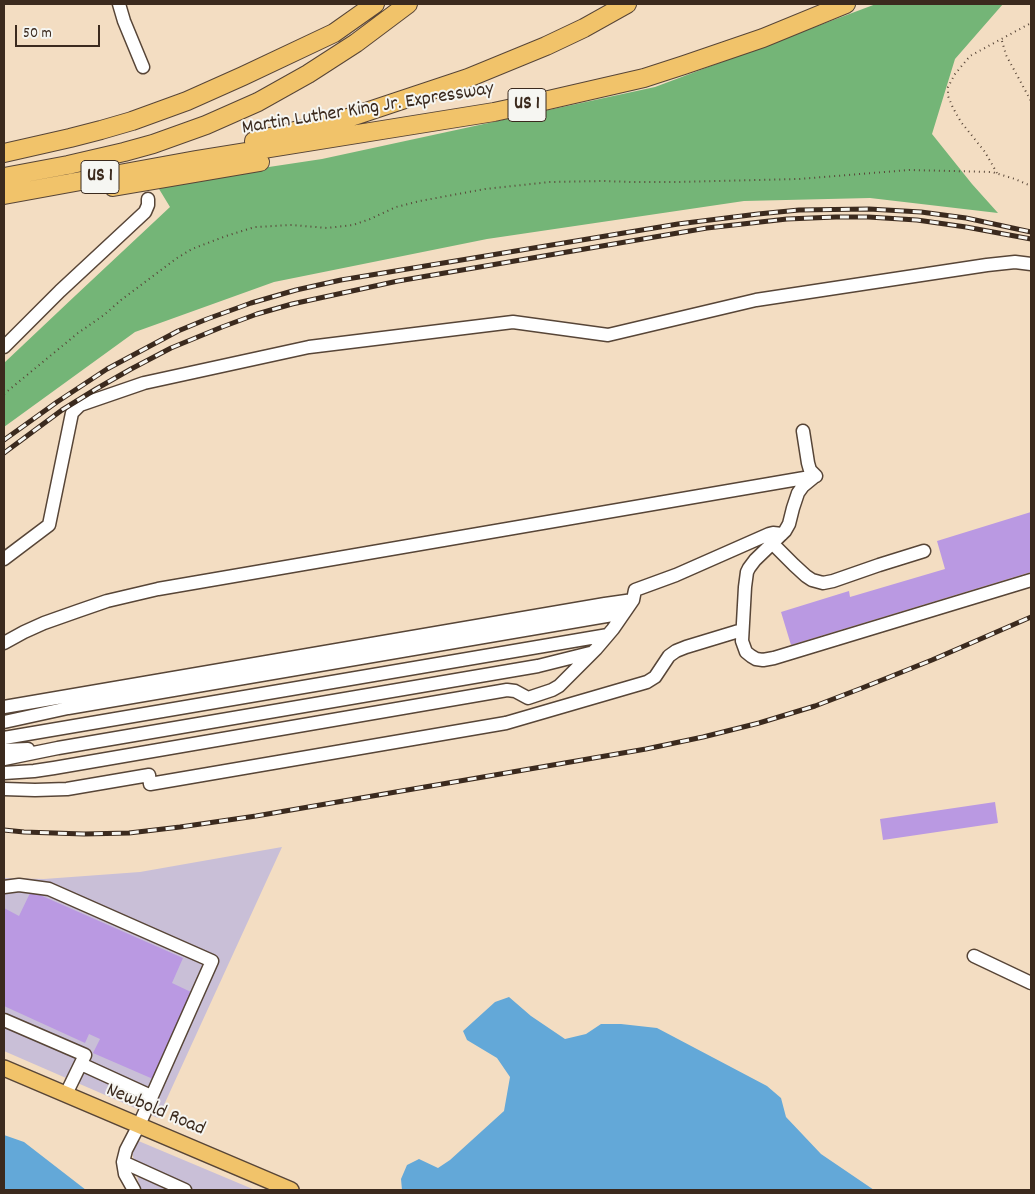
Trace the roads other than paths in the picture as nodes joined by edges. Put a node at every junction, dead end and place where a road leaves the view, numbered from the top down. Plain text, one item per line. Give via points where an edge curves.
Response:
1 (119, 4) edge
2 (359, 4) edge
3 (375, 4) edge
4 (408, 4) edge
5 (627, 4) edge
6 (846, 4) edge
7 (270, 63) junction
8 (143, 67) dead end
9 (494, 112) junction
10 (4, 154) edge
11 (196, 160) junction
12 (4, 176) edge
13 (4, 194) edge
14 (148, 199) dead end
15 (4, 205) edge
16 (1031, 264) edge
17 (4, 347) edge
18 (803, 431) dead end
19 (816, 476) junction
20 (782, 534) junction
21 (772, 544) junction
22 (924, 551) dead end
23 (4, 559) edge
24 (1031, 580) edge
25 (633, 600) junction
26 (624, 613) junction
27 (742, 630) junction
28 (608, 635) junction
29 (4, 643) edge
30 (592, 653) junction
31 (555, 689) junction
32 (4, 707) edge
33 (560, 707) junction
34 (4, 722) edge
35 (56, 729) junction
36 (4, 738) edge
37 (4, 750) edge
38 (51, 750) junction
39 (4, 760) edge
40 (45, 770) junction
41 (4, 773) edge
42 (4, 789) edge
43 (35, 790) junction
44 (4, 887) edge
45 (974, 956) dead end
46 (1031, 983) edge
47 (4, 1020) edge
48 (81, 1064) junction
49 (4, 1068) edge
50 (66, 1094) junction
51 (151, 1096) junction
52 (139, 1125) junction
53 (123, 1162) junction
54 (286, 1189) edge
55 (134, 1190) edge
56 (185, 1190) edge

1 - 8 street
2 - 7 highway
3 - 7 highway via 334,32
4 - 12 highway, Martin Luther King Jr. Expressway / US 1 via 308,74 258,102 206,125 124,152
5 - 11 highway via 546,46 468,78 356,115 263,138
6 - 9 highway, Martin Luther King Jr. Expressway / US 1 via 748,43 644,78
7 - 10 highway via 187,101 150,114
9 - 11 highway, Martin Luther King Jr. Expressway / US 1
9 - 15 highway via 287,157
11 - 13 highway, Martin Luther King Jr. Expressway / US 1
14 - 17 street via 145,212
16 - 23 street via 987,265 756,300 608,335 513,322 309,347 144,382 80,404 72,413 49,525
18 - 19 street via 810,470
19 - 20 street via 798,493 789,524
19 - 29 street via 158,589 92,606 44,623
20 - 21 street
20 - 25 street via 768,534 635,590
21 - 22 street via 806,576 823,583
21 - 27 street via 747,572
24 - 27 street via 766,660 748,654 743,645
25 - 26 street
25 - 32 street
26 - 28 street
26 - 34 street via 68,708
27 - 33 street via 676,651 651,680
28 - 30 street
28 - 35 street
30 - 31 street
30 - 38 street via 538,666
31 - 33 street
31 - 40 street via 528,698 507,690
33 - 43 street via 487,726 150,784 149,775 67,789
35 - 36 street
35 - 38 street
37 - 38 street
38 - 39 street
38 - 40 street
40 - 41 street
40 - 43 street
42 - 43 street
44 - 51 street via 19,885 49,889 212,962
45 - 46 street
47 - 48 street via 85,1055
48 - 50 street
48 - 51 street
49 - 50 main road, Newbold Road
50 - 52 main road, Newbold Road
51 - 52 street
52 - 53 street
52 - 54 main road, Newbold Road
53 - 55 street via 125,1174
53 - 56 street

